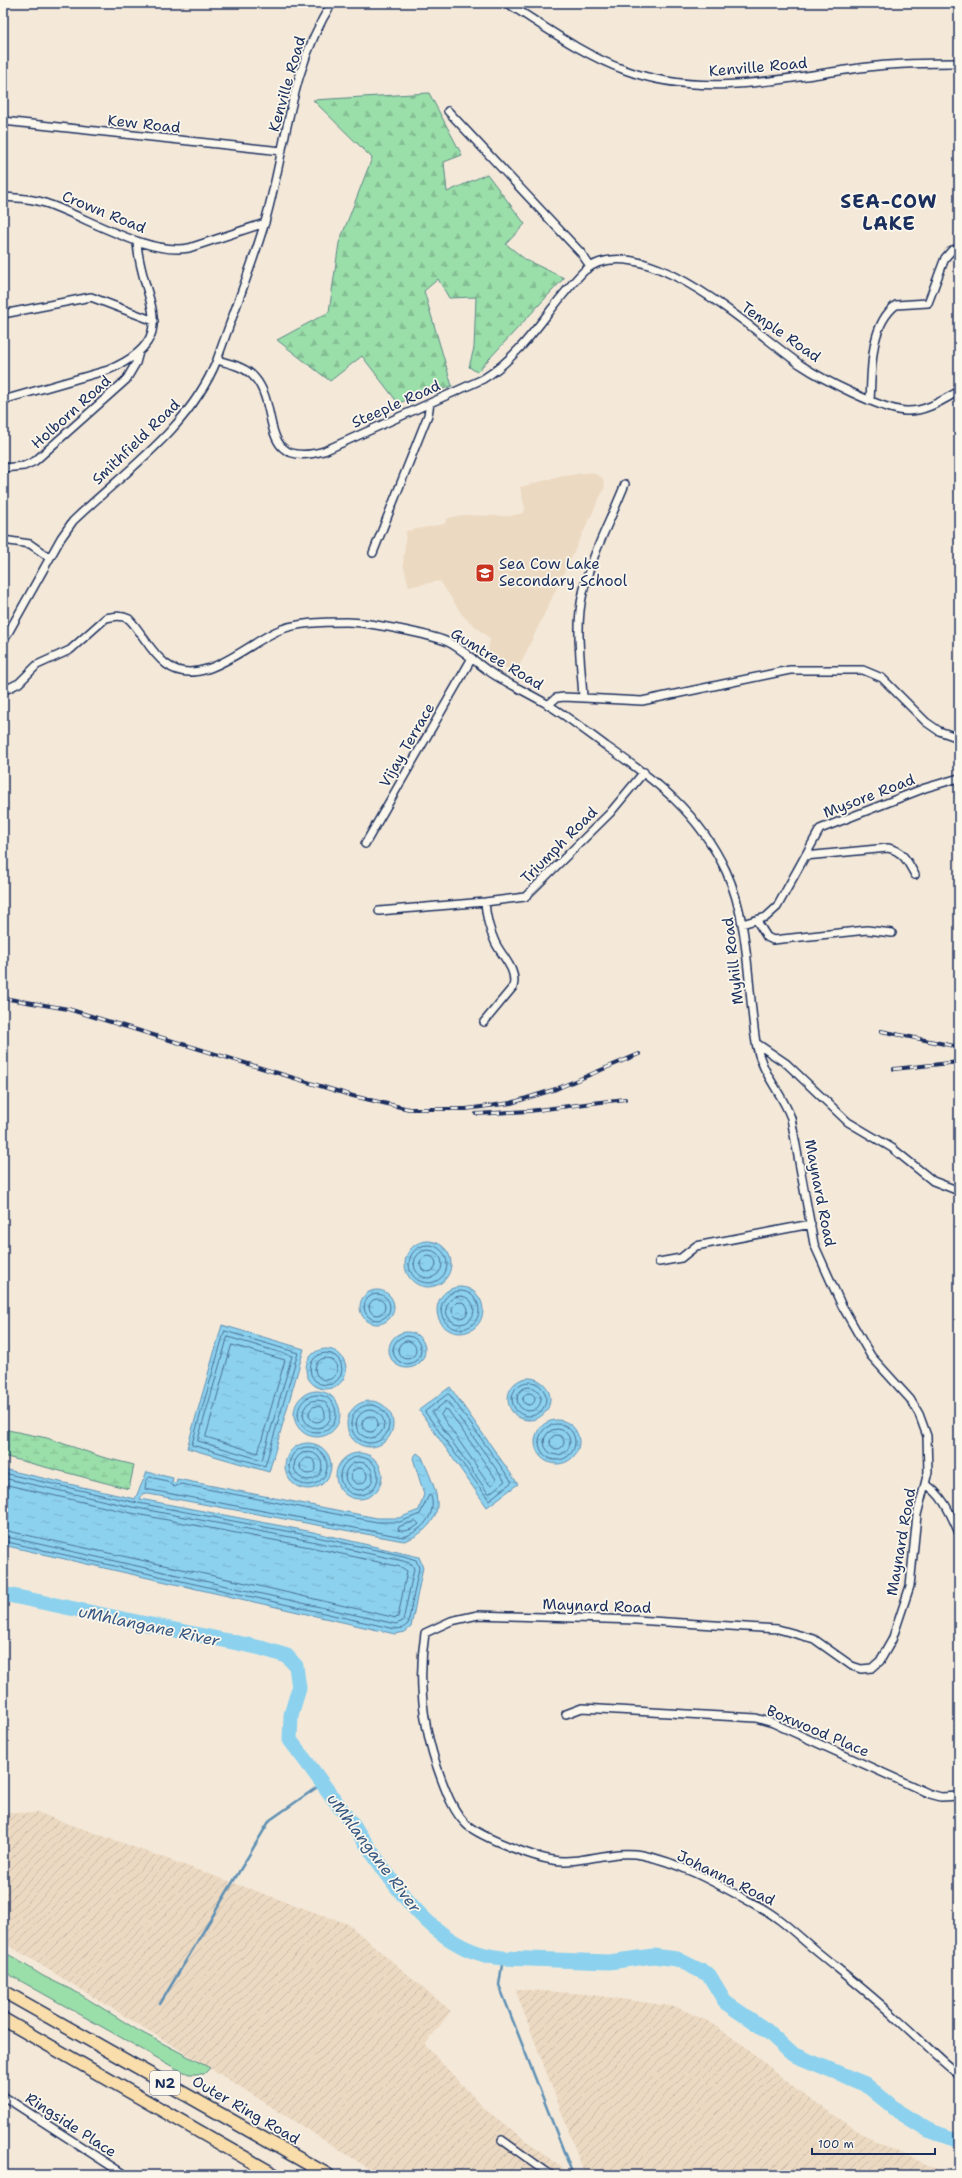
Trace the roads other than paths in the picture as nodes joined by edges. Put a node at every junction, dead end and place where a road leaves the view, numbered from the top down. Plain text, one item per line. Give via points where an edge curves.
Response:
1 (332, 3) edge
2 (507, 3) edge
3 (959, 63) edge
4 (448, 111) dead end
5 (3, 121) edge
6 (282, 151) junction
7 (3, 197) edge
8 (265, 223) junction
9 (137, 241) junction
10 (959, 248) edge
11 (590, 266) junction
12 (3, 314) edge
13 (154, 321) junction
14 (139, 352) junction
15 (217, 360) junction
16 (959, 391) edge
17 (3, 400) edge
18 (870, 401) junction
19 (430, 403) junction
20 (3, 468) edge
21 (625, 484) dead end
22 (3, 540) edge
23 (373, 553) dead end
24 (50, 558) junction
25 (3, 642) edge
26 (472, 658) junction
27 (3, 690) edge
28 (583, 697) junction
29 (548, 705) junction
30 (959, 738) edge
31 (644, 772) junction
32 (959, 778) edge
33 (365, 844) dead end
34 (805, 856) junction
35 (915, 875) dead end
36 (485, 902) junction
37 (379, 911) dead end
38 (757, 921) junction
39 (742, 924) junction
40 (892, 934) dead end
41 (484, 1022) dead end
42 (756, 1043) junction
43 (959, 1191) edge
44 (811, 1224) junction
45 (659, 1262) dead end
46 (925, 1484) junction
47 (959, 1533) edge
48 (425, 1633) joint
49 (566, 1714) dead end
50 (959, 1796) edge
51 (3, 1990) edge
52 (3, 2019) edge
53 (959, 2074) edge
54 (3, 2096) edge
55 (502, 2140) dead end
56 (125, 2175) edge
57 (276, 2175) edge
58 (328, 2175) edge
59 (551, 2175) edge

1 - 6 street, Kenville Road via 317,28 304,60
2 - 3 street, Kenville Road via 590,55 609,64 648,77 684,84 732,85 877,66
4 - 11 street
5 - 6 street, Kew Road
6 - 8 street, Smithfield Road
7 - 9 street, Crown Road via 47,203
8 - 9 street, Crown Road via 184,248
8 - 15 street, Smithfield Road
9 - 13 street via 139,264 153,307
10 - 18 street via 952,250 945,258 928,303 896,305 882,322 872,360
11 - 18 street, Temple Road via 608,261 635,262 675,275 706,294 803,366
11 - 19 street, Steeple Road via 576,278 506,363 483,379
12 - 13 street via 91,297
13 - 14 street via 149,339
14 - 17 street via 108,370
14 - 20 street, Holborn Road via 126,380 35,461 24,466
15 - 19 street, Steeple Road via 240,367 255,377 264,390 278,443 286,450 303,454 324,451
15 - 24 street, Smithfield Road via 198,397 181,421 73,521
16 - 18 street, Temple Road via 928,407 912,411 888,408
19 - 23 street via 428,415
21 - 28 street via 583,593 580,632
22 - 24 street via 30,544
24 - 25 street, Smithfield Road
26 - 27 street, Gumtree Road via 448,642 436,638 367,624 334,622 283,629 206,670 187,672 165,664 129,618 122,616 106,618 70,650 37,666 19,683
26 - 29 street, Gumtree Road via 494,675
26 - 33 street, Vijay Terrace
28 - 29 street, Gumtree Road via 560,697
28 - 30 street, Gumtree Road via 642,701 790,670 863,670 882,678 926,722 939,731
29 - 31 street, Myhill Road
31 - 36 street, Triumph Road via 610,813 531,893 520,898
31 - 39 street, Myhill Road via 687,811 709,839 732,883
32 - 34 street, Mysore Road via 925,788 824,827 816,832
34 - 35 street via 894,849 904,856
34 - 38 street, Mysore Road via 777,907
36 - 37 street, Triumph Road
36 - 41 street via 489,928 513,972 514,983
38 - 39 street, Mysore Road
38 - 40 street via 767,937 773,940 867,930
39 - 42 street, Myhill Road
42 - 43 street via 792,1069 848,1122 892,1148 933,1181
42 - 44 street, Maynard Road via 760,1063 787,1106 791,1118
44 - 45 street via 696,1246 681,1258
44 - 46 street, Maynard Road via 816,1249 841,1304 871,1356 910,1399 919,1414 927,1436 929,1454
46 - 47 street via 938,1495
46 - 48 street, Maynard Road via 917,1515 910,1586 892,1640 880,1661 872,1668 861,1669 852,1666 807,1636 758,1627 478,1615 451,1621
48 - 53 street, Johanna Road via 421,1679 427,1735 445,1790 460,1817 468,1825 488,1838 553,1860 567,1861 605,1854 642,1855 688,1870 774,1915 897,2018
49 - 50 street, Boxwood Place via 582,1708 756,1718 930,1794
51 - 58 highway, Outer Ring Road / N2
52 - 57 highway, N2
54 - 56 street, Ringside Place
55 - 59 street

